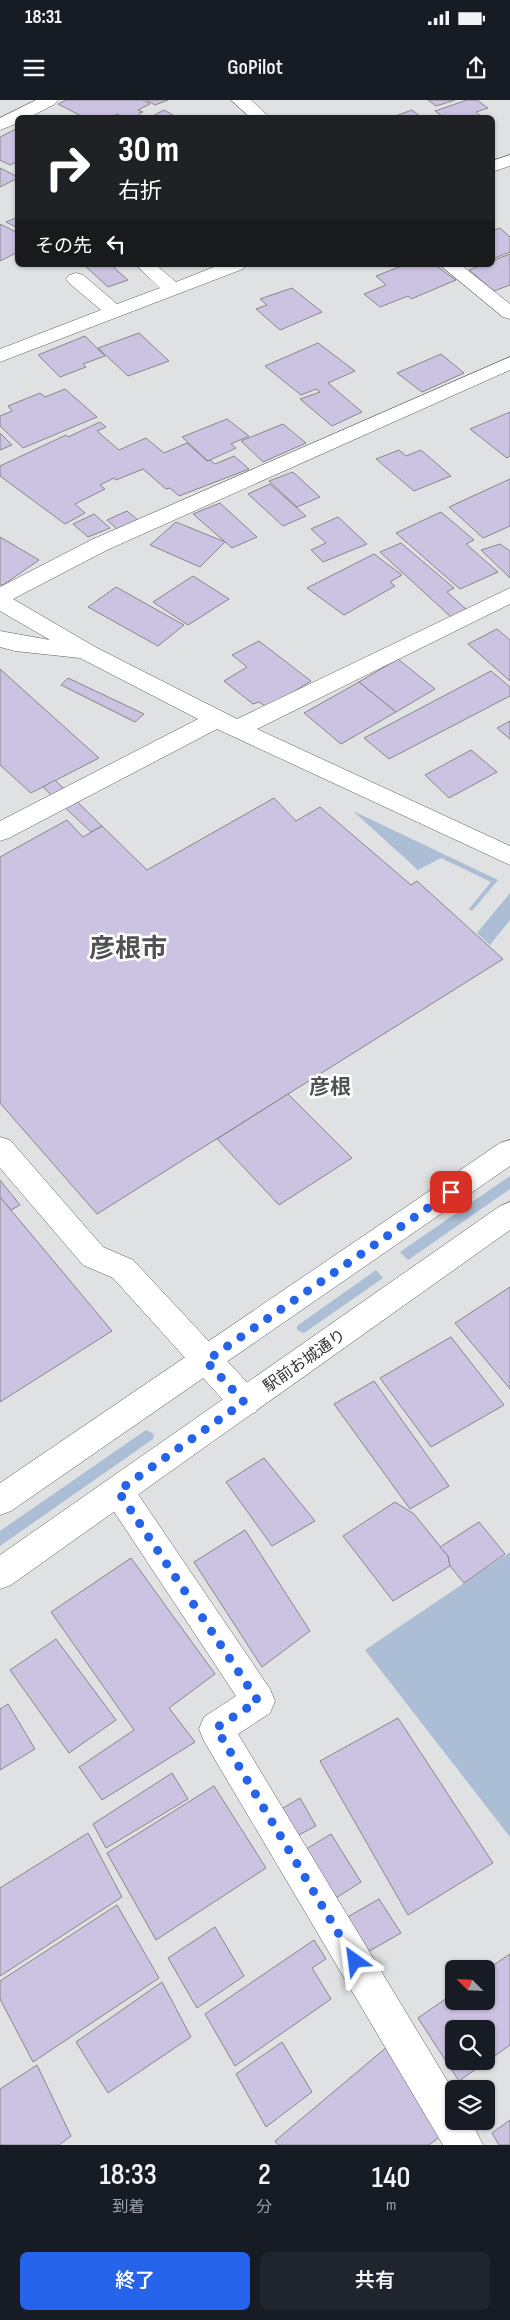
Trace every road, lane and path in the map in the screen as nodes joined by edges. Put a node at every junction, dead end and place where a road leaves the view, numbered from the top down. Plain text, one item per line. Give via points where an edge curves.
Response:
1 (49, 100) edge
2 (240, 100) edge
3 (8, 104) dead end
4 (25, 112) junction
5 (19, 115) edge
6 (258, 115) edge
7 (15, 117) edge
8 (0, 125) edge
9 (510, 160) edge
10 (495, 166) edge
11 (147, 267) edge
12 (231, 267) edge
13 (452, 267) edge
14 (76, 279) dead end
15 (171, 290) junction
16 (128, 308) junction
17 (510, 313) edge
18 (0, 356) edge
19 (510, 363) edge
20 (510, 595) edge
21 (2, 603) edge
22 (0, 638) edge
23 (89, 654) junction
24 (227, 724) junction
25 (0, 832) edge
26 (510, 856) edge
27 (0, 1148) edge
28 (510, 1151) edge
29 (510, 1214) edge
30 (206, 1361) junction
31 (244, 1402) junction
32 (118, 1491) junction
33 (0, 1501) edge
34 (0, 1574) edge
35 (464, 2145) edge

1 - 4 street
2 - 6 street
3 - 4 street
4 - 5 street
7 - 8 street
9 - 10 street
11 - 15 street
12 - 15 street
13 - 17 street
14 - 16 street
15 - 16 street
16 - 18 street
19 - 21 street via 451,398 422,405 318,447 99,545 14,588
20 - 24 street
21 - 23 street
22 - 23 street via 15,644
23 - 24 street
24 - 25 street
24 - 26 street
27 - 30 street via 93,1256 123,1269
28 - 30 street
29 - 31 street, 駅前お城通り
30 - 31 street
30 - 33 street
31 - 32 street, 駅前お城通り
32 - 34 street, 駅前お城通り
32 - 35 street via 258,1701 216,1728

